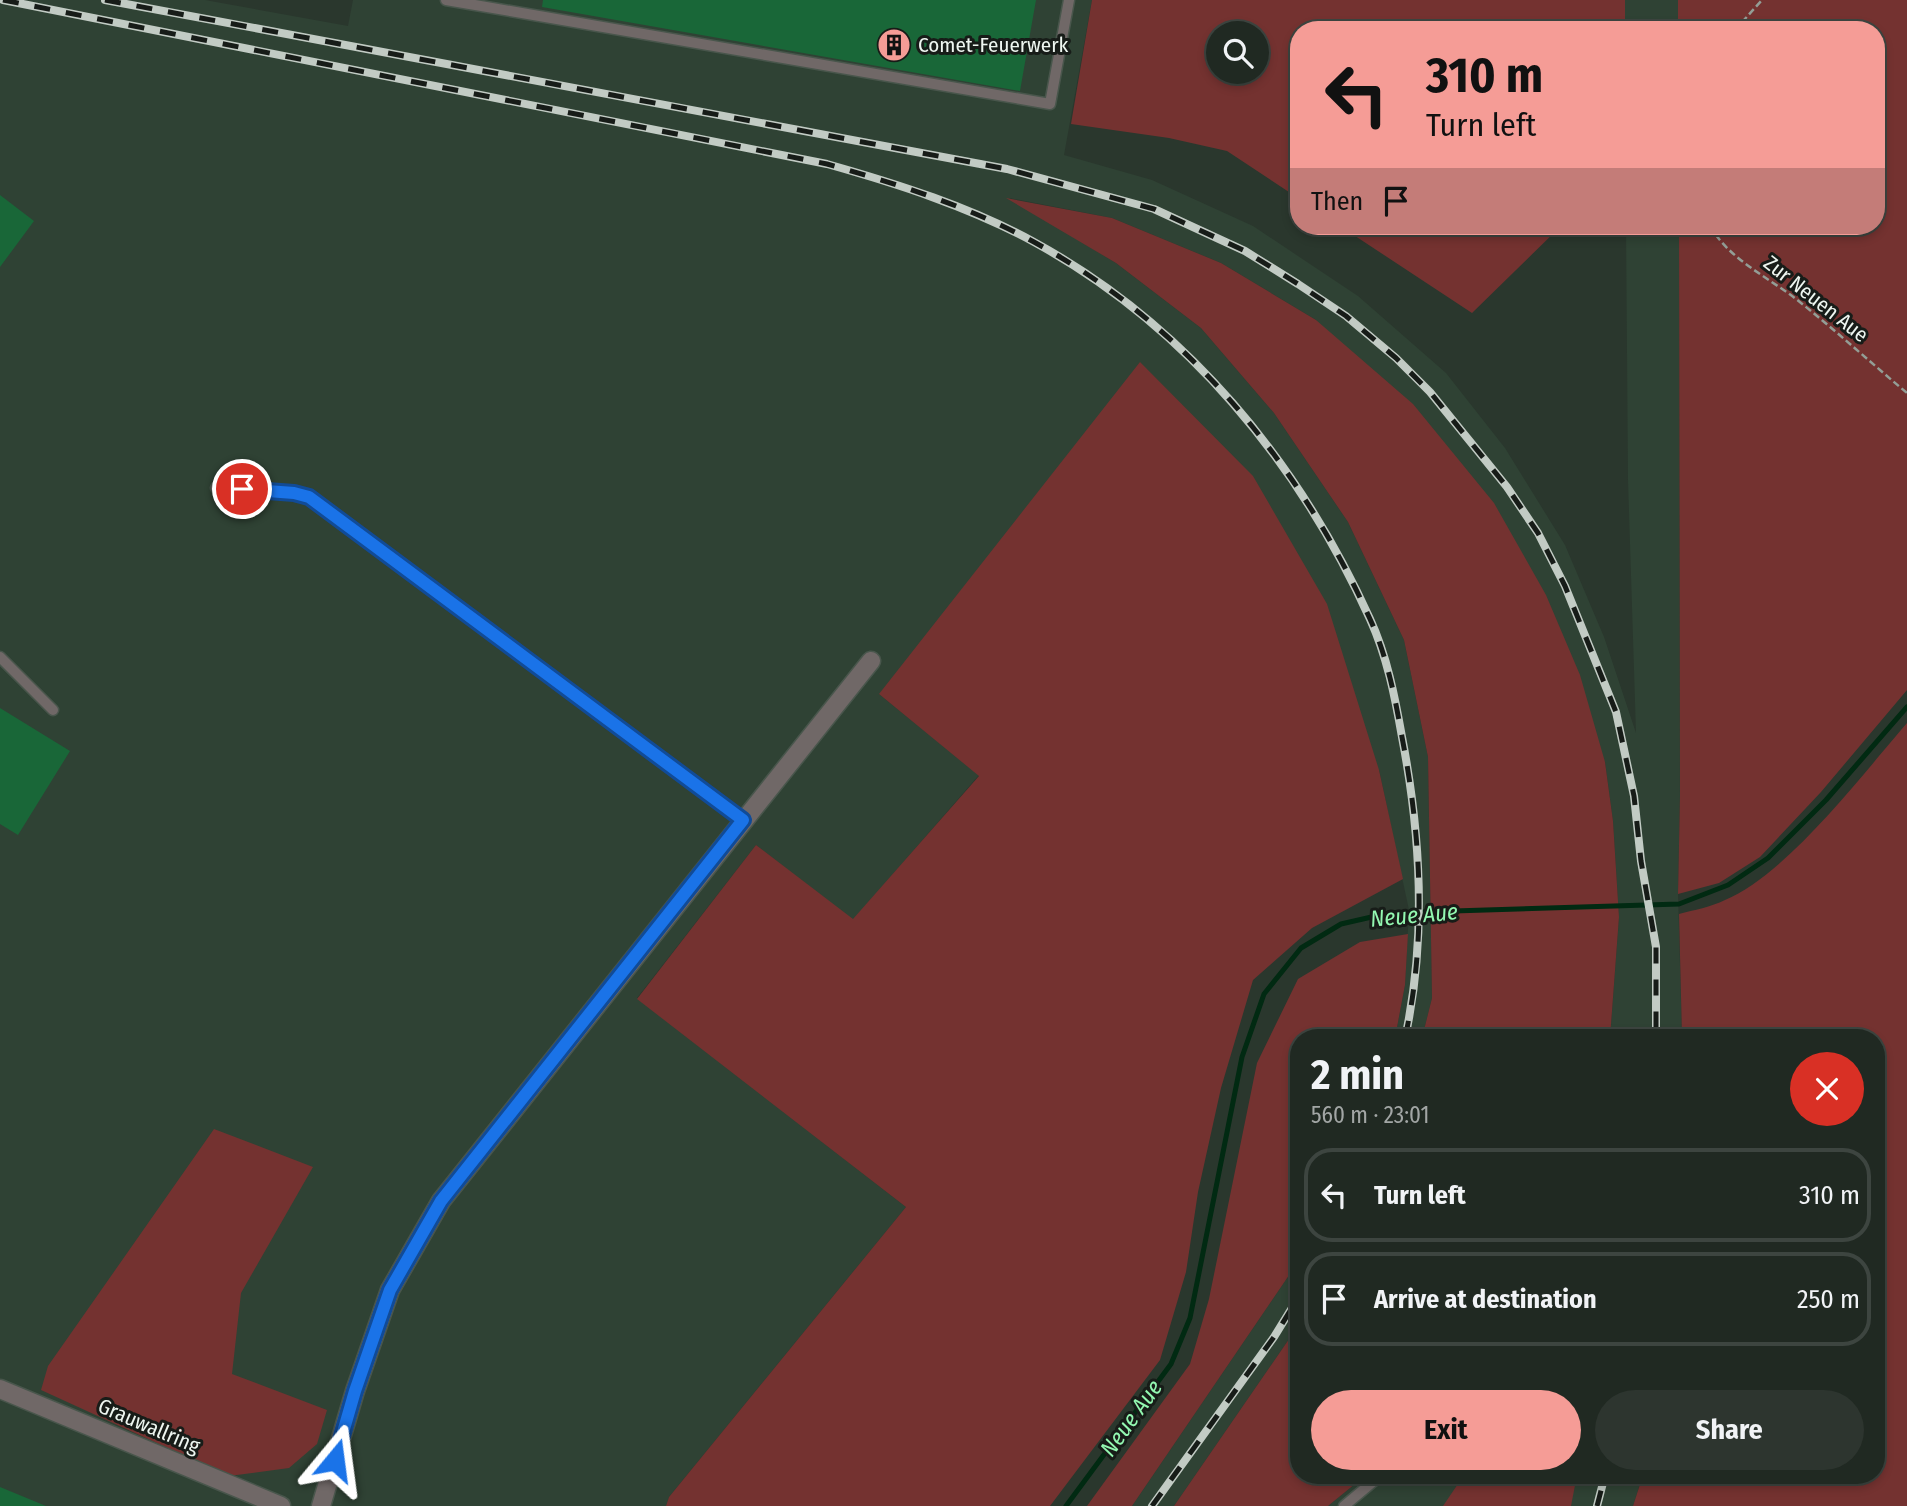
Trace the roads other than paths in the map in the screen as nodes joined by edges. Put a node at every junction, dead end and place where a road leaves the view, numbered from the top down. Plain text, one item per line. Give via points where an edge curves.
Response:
1 (446, 0) edge
2 (1069, 0) edge
3 (216, 488) dead end
4 (0, 657) edge
5 (870, 661) dead end
6 (53, 710) dead end
7 (743, 820) junction
8 (0, 1389) edge
9 (1370, 1484) edge
10 (281, 1506) edge
11 (321, 1506) edge
12 (1344, 1506) edge

1 - 2 lane via 1050,104
3 - 7 lane via 309,497
4 - 6 lane
5 - 7 street
7 - 11 street via 441,1201 390,1290
8 - 10 street, Grauwallring
9 - 12 lane

